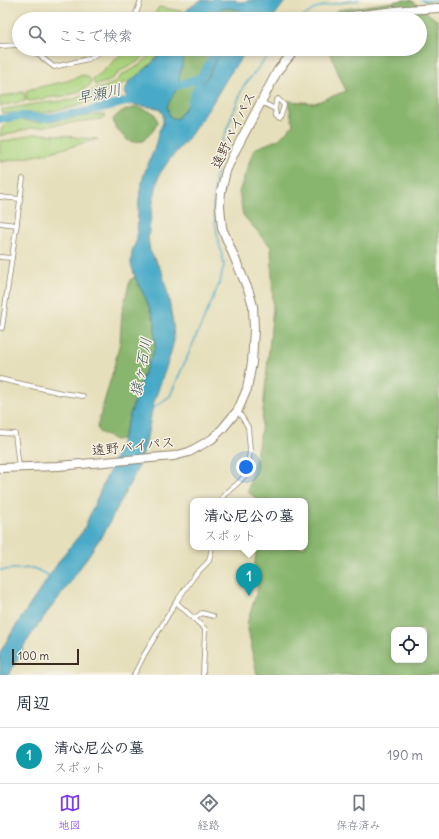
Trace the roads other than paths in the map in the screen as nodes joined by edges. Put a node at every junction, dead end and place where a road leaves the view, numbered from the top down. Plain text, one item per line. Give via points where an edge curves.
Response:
1 (141, 0) edge
2 (439, 8) edge
3 (137, 12) edge
4 (390, 12) edge
5 (12, 45) edge
6 (0, 46) edge
7 (40, 56) edge
8 (93, 56) edge
9 (290, 56) edge
10 (261, 102) junction
11 (275, 109) dead end
12 (23, 179) dead end
13 (0, 197) edge
14 (20, 199) junction
15 (0, 223) edge
16 (17, 225) junction
17 (0, 257) edge
18 (12, 258) junction
19 (0, 328) edge
20 (0, 379) edge
21 (83, 396) dead end
22 (238, 410) junction
23 (0, 433) edge
24 (58, 466) junction
25 (19, 467) junction
26 (0, 468) edge
27 (0, 472) edge
28 (222, 498) edge
29 (211, 550) edge
30 (176, 602) junction
31 (213, 616) dead end
32 (195, 618) junction
33 (134, 675) edge
34 (203, 675) edge

1 - 3 street
2 - 4 highway
5 - 6 street
7 - 8 street via 54,67
9 - 10 highway, 遠野バイパス via 278,70
10 - 11 street
10 - 22 highway, 遠野バイパス via 226,171 221,192 222,228 249,292 254,314 252,363 247,389
12 - 14 street
13 - 14 street
14 - 16 street
15 - 16 street
16 - 18 street
17 - 18 street
18 - 19 street
20 - 21 street
22 - 24 highway, 遠野バイパス via 212,439 189,452 174,456
22 - 28 street via 248,427 250,450 247,472
23 - 25 street via 15,434
24 - 25 highway, 遠野バイパス
24 - 27 highway, 遠野バイパス
25 - 26 highway, 遠野バイパス
29 - 30 street via 209,561
30 - 32 street
30 - 33 street
31 - 32 street via 202,613
32 - 34 street via 205,629

